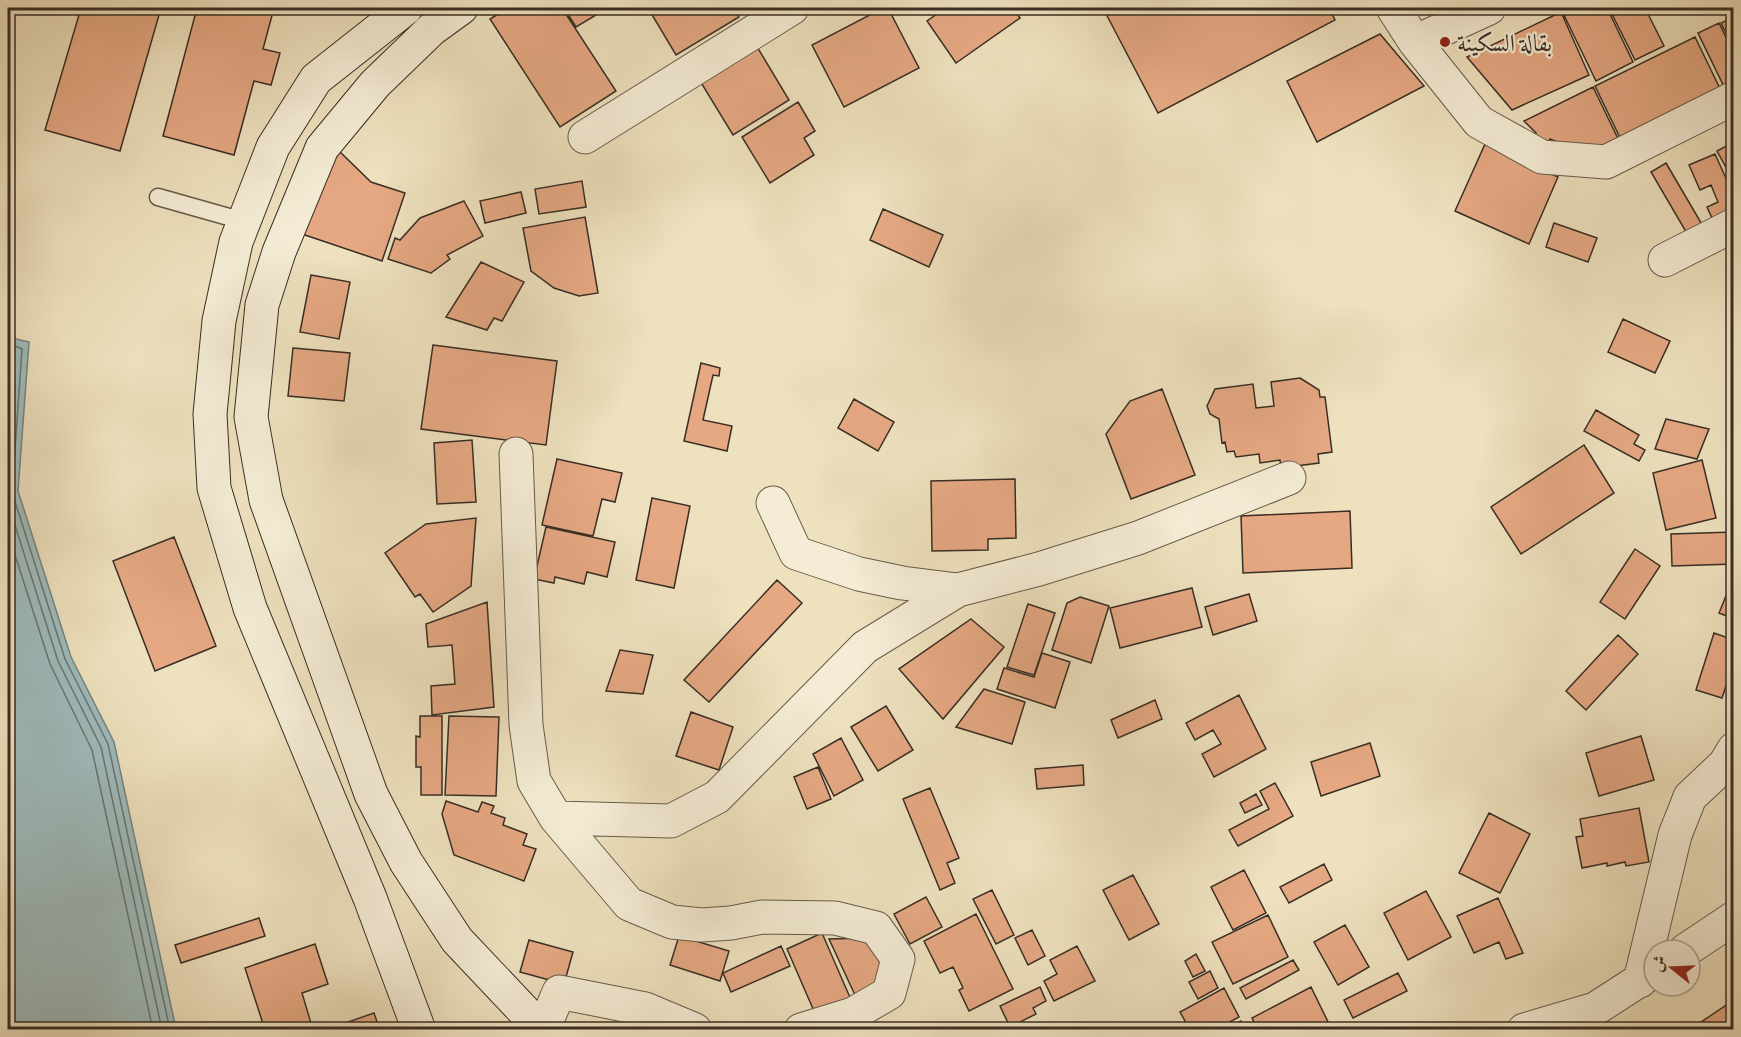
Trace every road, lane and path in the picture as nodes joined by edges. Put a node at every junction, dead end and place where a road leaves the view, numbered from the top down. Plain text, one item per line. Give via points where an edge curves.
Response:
1 (406, 8) edge
2 (461, 8) edge
3 (792, 8) edge
4 (1393, 8) edge
5 (1489, 8) edge
6 (1415, 42) junction
7 (1734, 98) edge
8 (585, 137) dead end
9 (158, 197) dead end
10 (1734, 225) edge
11 (239, 232) junction
12 (279, 252) junction
13 (1665, 260) dead end
14 (210, 414) junction
15 (251, 417) junction
16 (516, 454) dead end
17 (1289, 478) dead end
18 (773, 503) dead end
19 (958, 590) junction
20 (1734, 749) edge
21 (556, 818) junction
22 (1734, 918) edge
23 (1655, 938) edge
24 (1702, 939) edge
25 (1642, 980) edge
26 (1598, 1019) edge
27 (419, 1029) edge
28 (543, 1029) edge
29 (695, 1029) edge
30 (801, 1029) edge
31 (1524, 1029) edge

1 - 11 street via 316,79 273,147
2 - 12 street via 432,29 375,84 322,148
3 - 8 street
4 - 6 street
5 - 6 street
6 - 7 street via 1479,122 1542,157 1606,162
9 - 11 lane
10 - 13 street
11 - 12 street
11 - 14 street via 219,321
12 - 15 street via 262,305
14 - 15 street
14 - 27 street via 214,488 250,608 370,898
15 - 28 street via 266,500 371,794 406,862 457,940
16 - 21 street via 526,725 534,781
17 - 19 street via 1138,538
18 - 19 street via 796,553 859,574
19 - 21 street via 865,648 717,796 670,821
20 - 23 street via 1725,764 1690,797 1675,836
21 - 30 street via 629,904 672,922 702,925 762,917 835,918 876,928 898,959 890,993 853,1014
22 - 24 street
25 - 26 street
26 - 31 street
28 - 29 street via 559,992 645,1009

